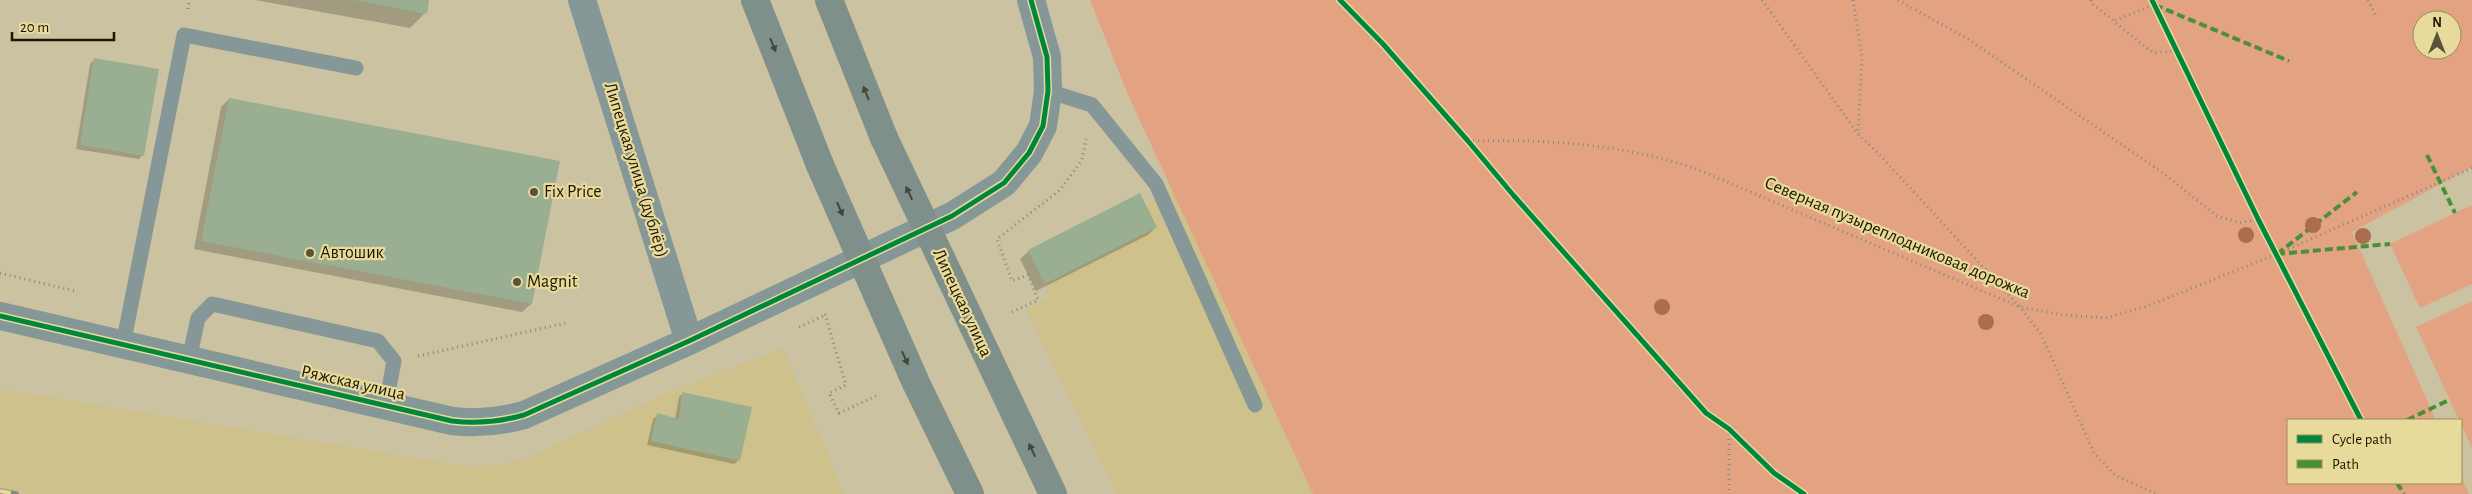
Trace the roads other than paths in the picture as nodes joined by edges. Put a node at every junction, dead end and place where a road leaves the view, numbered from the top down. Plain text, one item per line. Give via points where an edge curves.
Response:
1 (582, 0) edge
2 (755, 0) edge
3 (829, 0) edge
4 (1031, 0) edge
5 (356, 68) dead end
6 (1048, 91) junction
7 (0, 316) edge
8 (689, 341) junction
9 (123, 344) junction
10 (189, 360) junction
11 (386, 405) junction
12 (1255, 405) dead end
13 (970, 494) edge
14 (1053, 494) edge

1 - 8 street, Липецкая улица (дублёр)
2 -> 13 main road, bridge via 820,165 916,383
14 -> 3 main road, Липецкая улица, bridge via 884,138
4 - 6 street, Ряжская улица via 1047,57
5 - 9 lane via 184,35
6 - 8 street, Ряжская улица via 1043,126 1029,153 1004,183 952,216
6 - 12 lane via 1092,105 1156,184
7 - 9 street, Ряжская улица
8 - 11 street, Ряжская улица via 524,415 501,422 452,421
9 - 10 street, Ряжская улица
10 - 11 street, Ряжская улица
10 - 11 lane via 198,318 212,304 378,340 394,361

